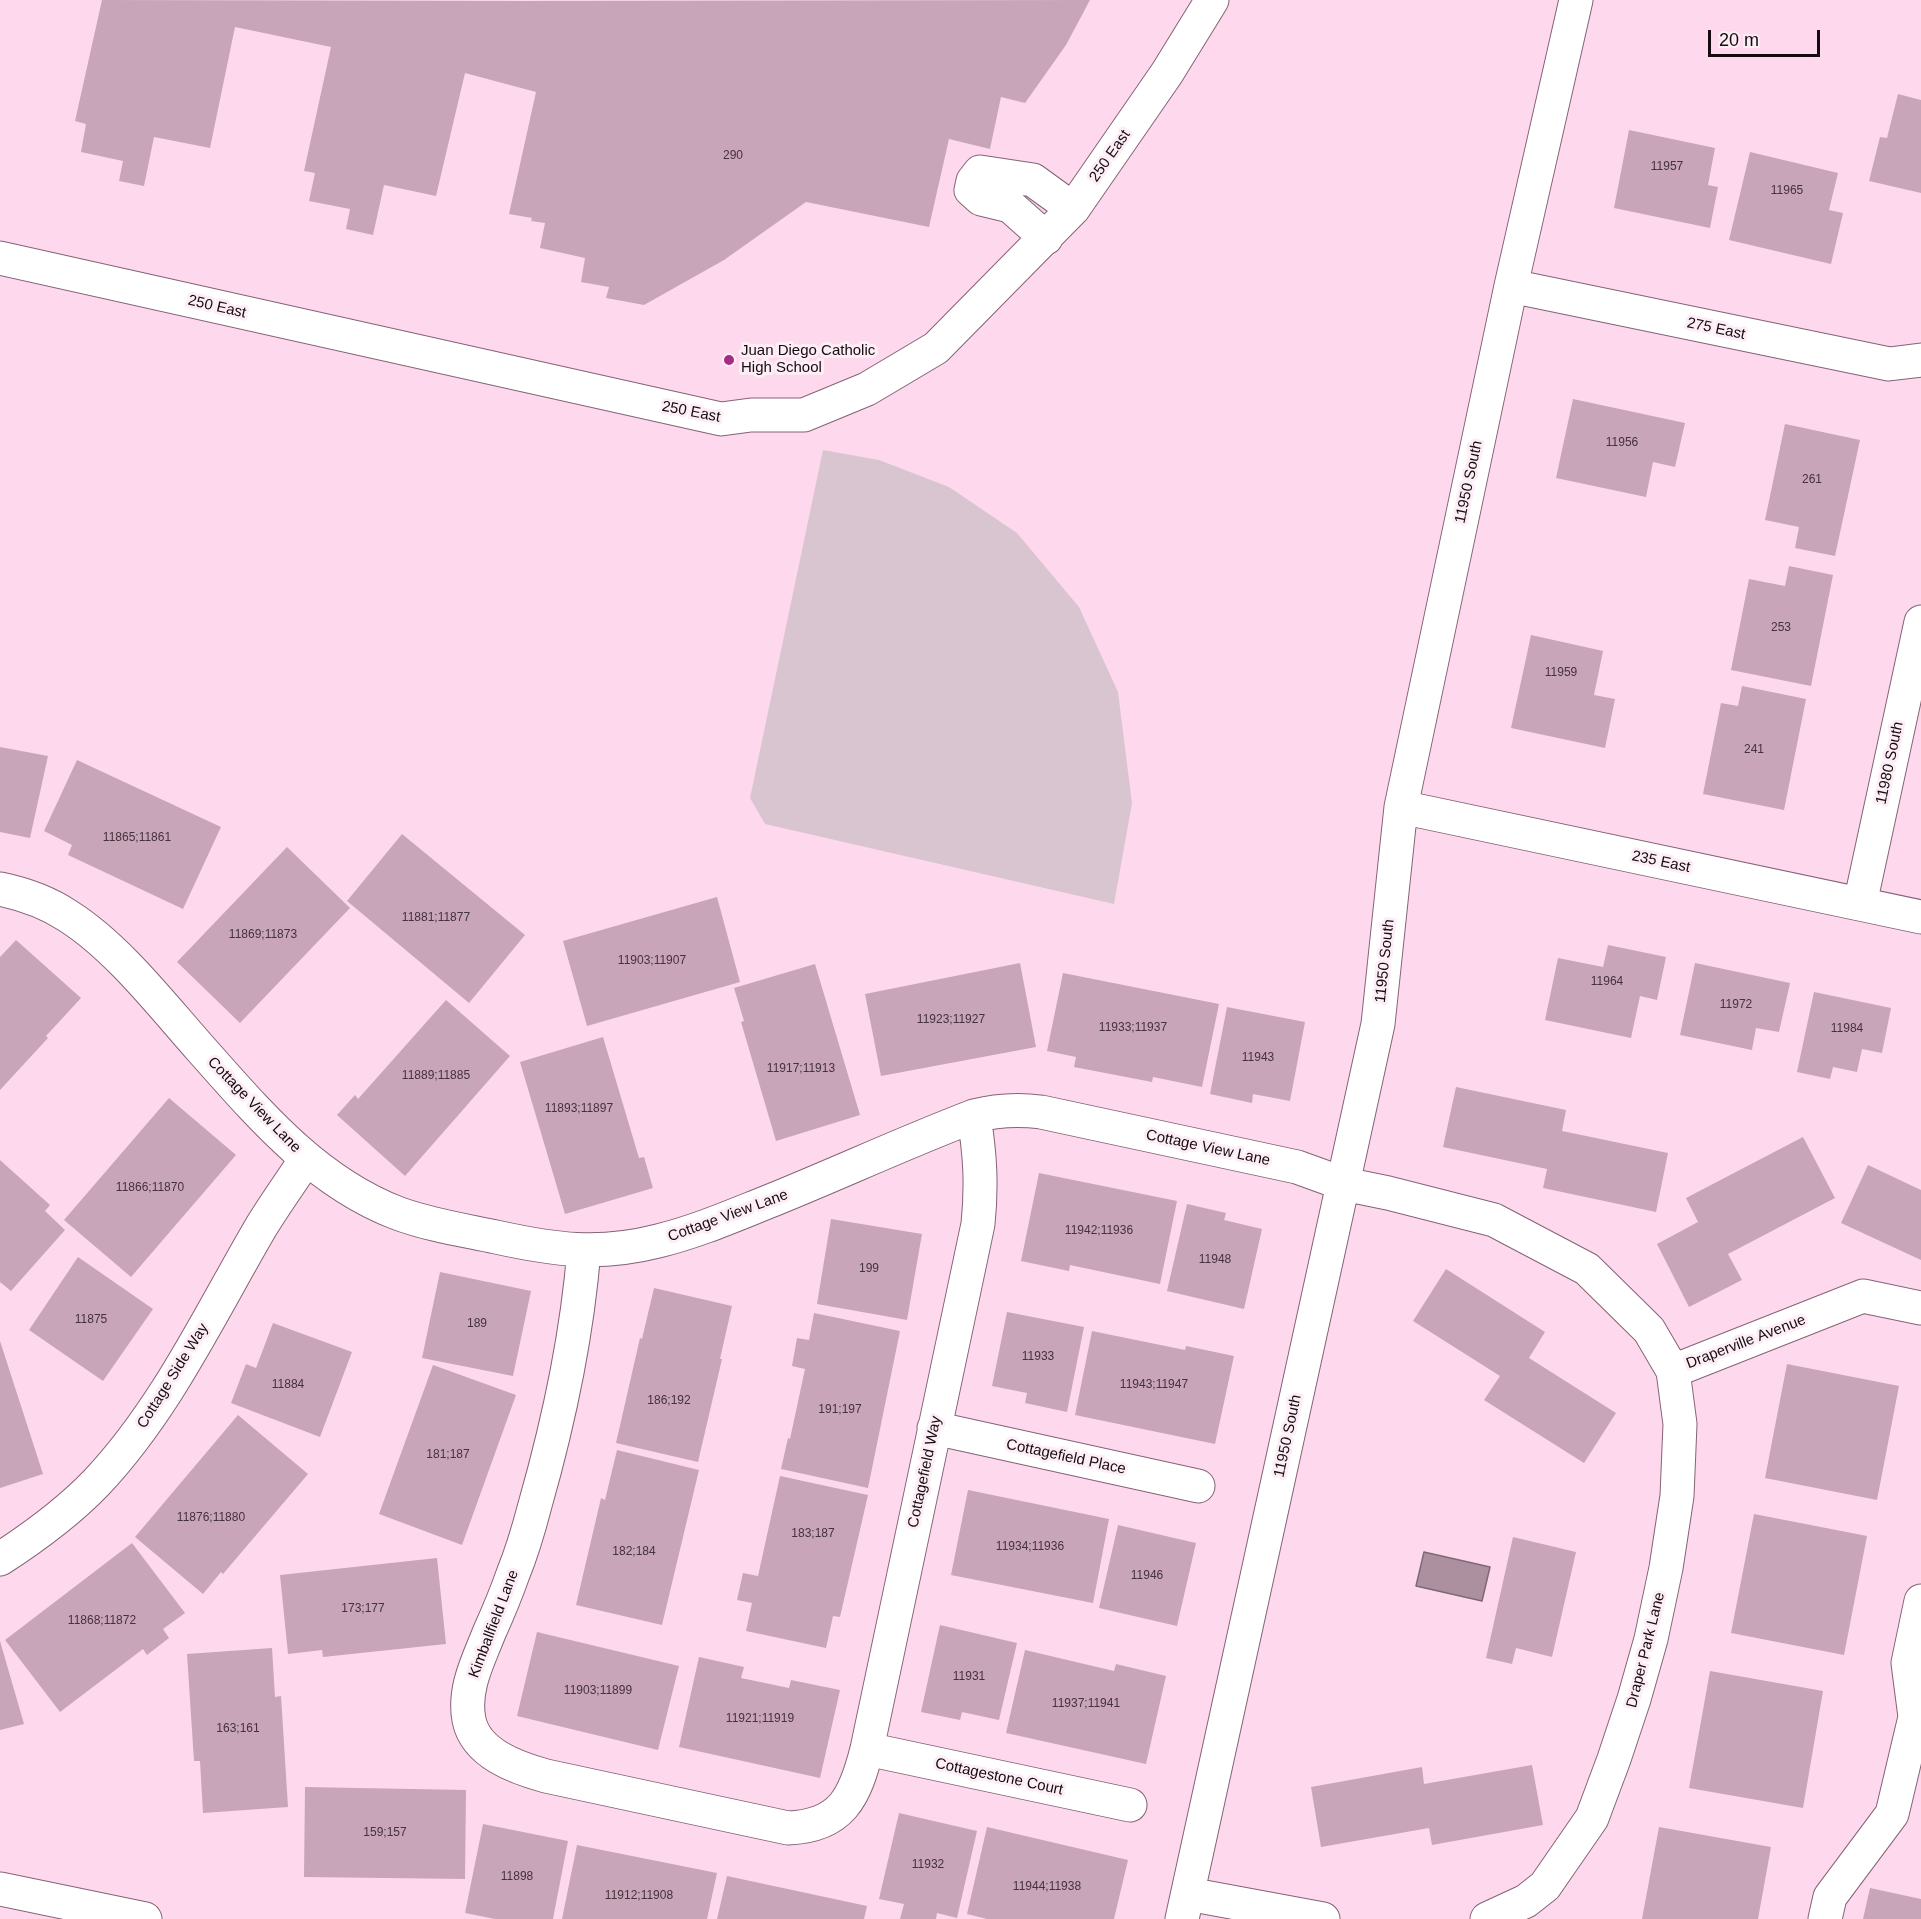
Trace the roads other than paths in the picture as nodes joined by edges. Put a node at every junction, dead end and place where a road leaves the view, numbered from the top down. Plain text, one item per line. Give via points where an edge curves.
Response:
1 (1212, 0) edge
2 (1576, 0) edge
3 (1073, 209) junction
4 (1046, 238) junction
5 (0, 258) edge
6 (1511, 286) junction
7 (1921, 360) edge
8 (1921, 622) edge
9 (1401, 807) junction
10 (0, 889) edge
11 (1860, 904) junction
12 (1921, 917) edge
13 (974, 1116) junction
14 (306, 1159) junction
15 (1344, 1184) junction
16 (584, 1250) junction
17 (1921, 1308) edge
18 (1673, 1371) junction
19 (934, 1428) junction
20 (1198, 1486) dead end
21 (0, 1559) edge
22 (1921, 1601) edge
23 (867, 1749) junction
24 (1130, 1805) dead end
25 (831, 1817) joint
26 (0, 1889) edge
27 (1185, 1906) edge
28 (1532, 1910) edge
29 (145, 1919) edge
30 (1323, 1919) edge
31 (1486, 1919) edge
32 (1825, 1919) edge

1 - 3 street, 250 East
2 - 6 street, 11950 South
3 - 4 street, 250 East
3 - 4 street via 1033,180 980,172 971,190 981,199 1010,206
4 - 5 street, 250 East via 936,348 867,389 804,415 721,419
6 - 7 street, 275 East via 1889,364
6 - 9 street, 11950 South
8 - 11 street, 11980 South
9 - 11 street, 235 East
9 - 15 street, 11950 South via 1378,1024
10 - 14 street, Cottage View Lane via 44,902 69,916 115,954 249,1103
11 - 12 street, 235 East
13 - 15 street, Cottage View Lane via 1017,1109 1041,1112 1297,1167
13 - 16 street, Cottage View Lane via 681,1235 631,1246
13 - 19 street, Cottagefield Way via 981,1157 978,1224
14 - 16 street, Cottage View Lane via 365,1198 397,1213 554,1249
14 - 21 street, Cottage Side Way via 262,1225 159,1402 128,1445 70,1506
15 - 18 street, Draperville Avenue via 1494,1220 1587,1269 1648,1330
15 - 27 street, 11950 South
16 - 25 street, Kimballfield Lane via 570,1365 555,1433 515,1570 471,1680 467,1707 476,1737 503,1760 546,1776 788,1827 817,1824
17 - 18 street, Draperville Avenue via 1863,1296
18 - 28 street, Draper Park Lane via 1680,1424 1677,1496 1651,1639 1592,1818
19 - 20 street, Cottagefield Place
19 - 23 street, Cottagefield Way
22 - 32 street via 1908,1662 1915,1717 1892,1814 1830,1897
23 - 24 street, Cottagestone Court
23 - 25 street, Cottagefield Way via 855,1790
26 - 29 street
27 - 30 street
28 - 31 street, Draper Park Lane

